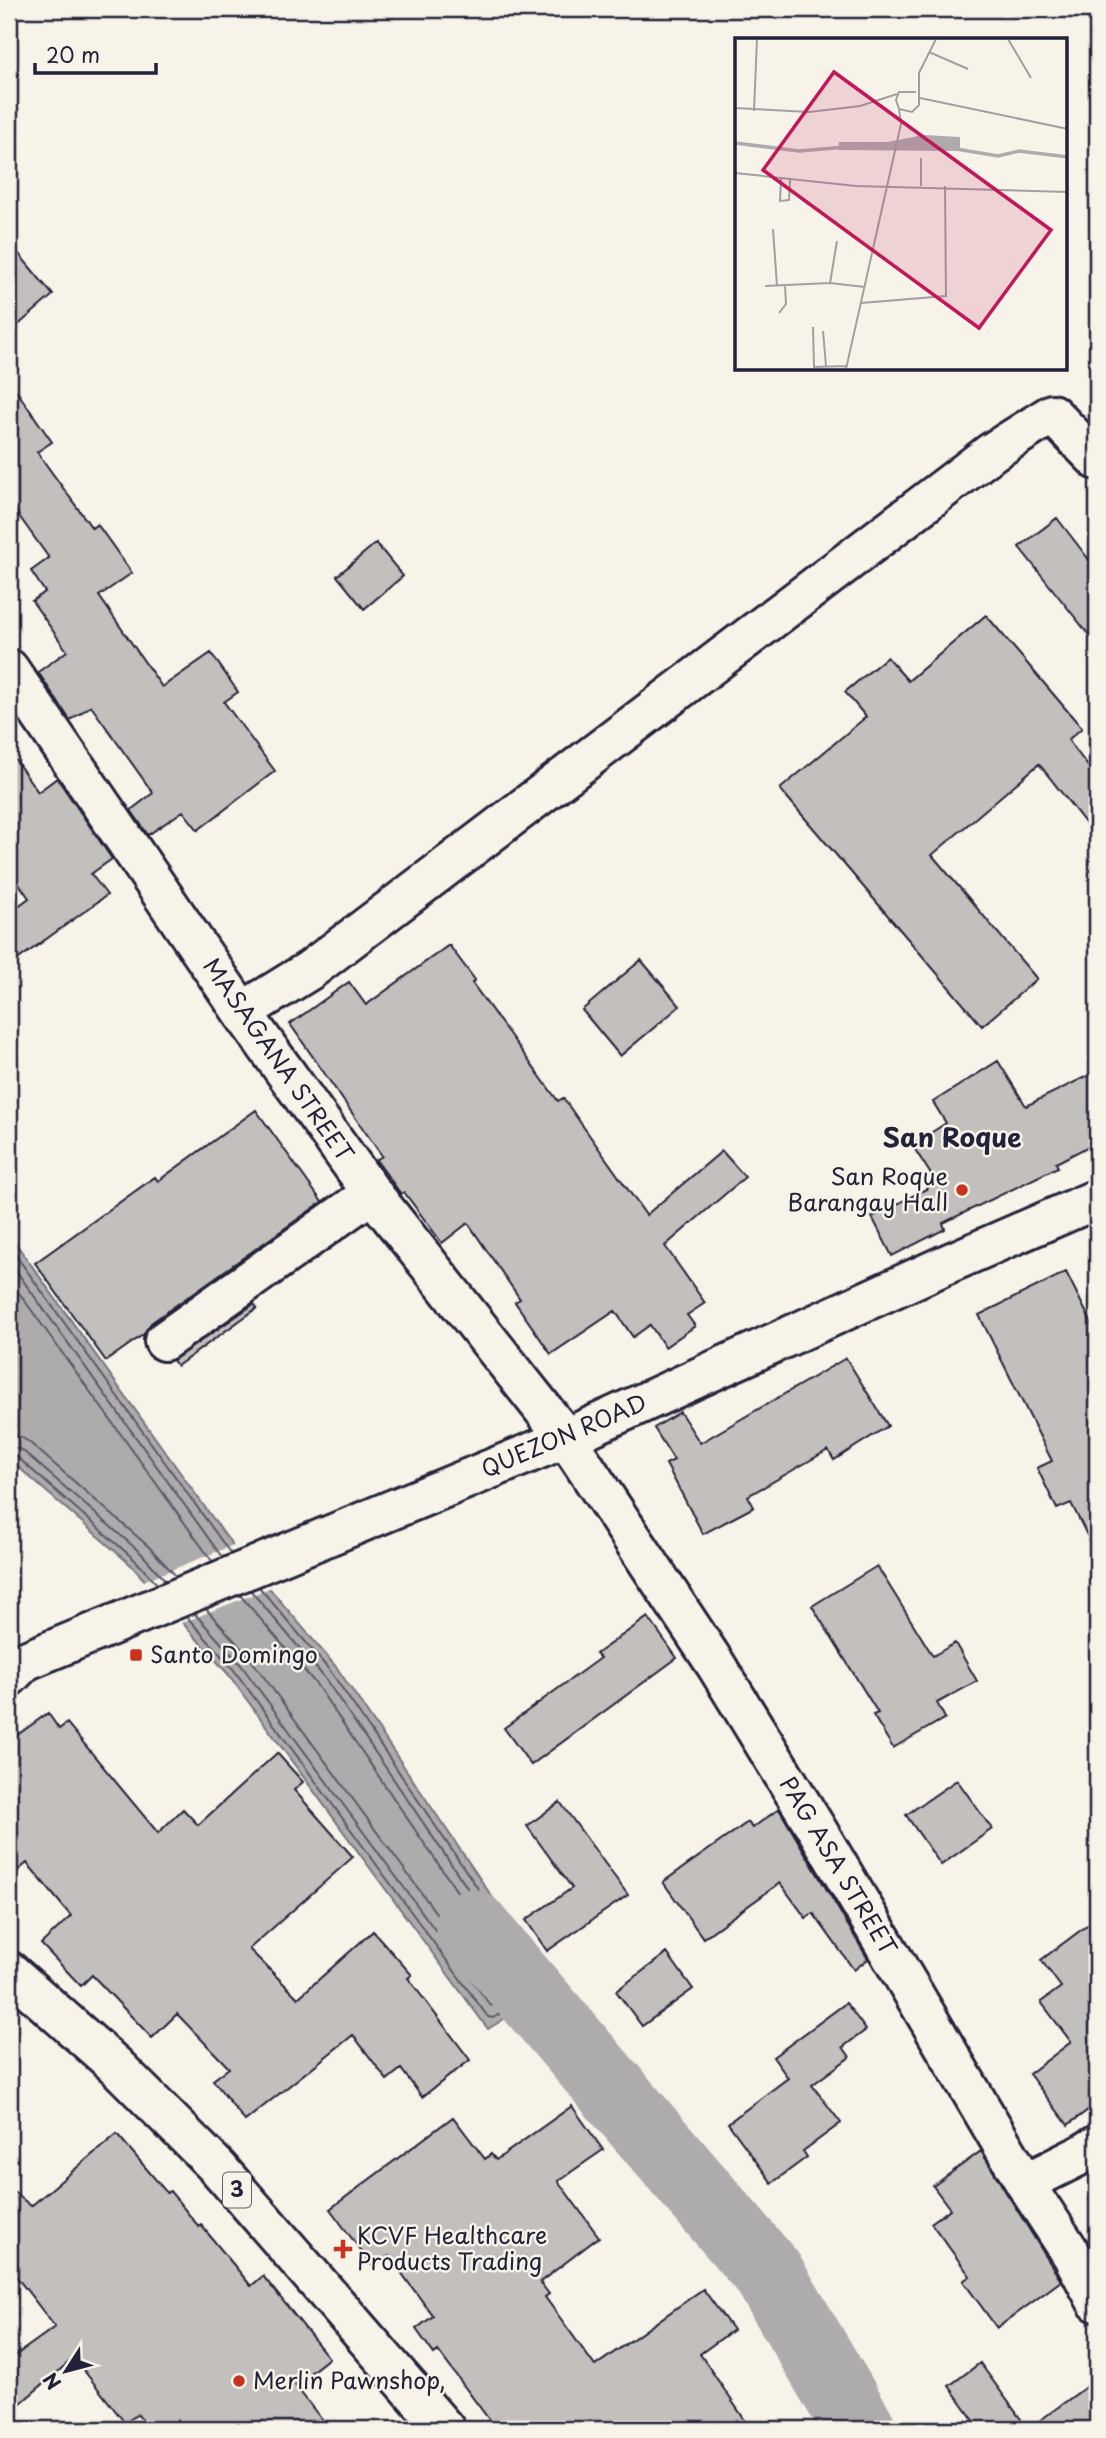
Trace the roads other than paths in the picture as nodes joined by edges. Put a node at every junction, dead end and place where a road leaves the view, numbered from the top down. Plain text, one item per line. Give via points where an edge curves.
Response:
1 (1097, 460) edge
2 (9, 669) edge
3 (242, 1012) junction
4 (372, 1193) junction
5 (1097, 1199) edge
6 (164, 1341) dead end
7 (566, 1437) junction
8 (14, 1666) edge
9 (9, 1971) edge
10 (1097, 2145) edge
11 (1025, 2183) junction
12 (1085, 2248) edge
13 (1097, 2302) edge
14 (445, 2429) edge

1 - 3 main road via 1052,414 992,452 310,970
2 - 3 main road, MASAGANA STREET
3 - 4 main road, MASAGANA STREET
4 - 6 main road
4 - 7 main road, MASAGANA STREET
5 - 7 main road, QUEZON ROAD
7 - 8 main road, QUEZON ROAD
7 - 11 main road, PAG ASA STREET via 716,1665
9 - 14 main road, 3 via 115,2065 218,2168
10 - 11 main road
11 - 12 main road, PAG ASA STREET
12 - 13 main road, PAG ASA STREET

